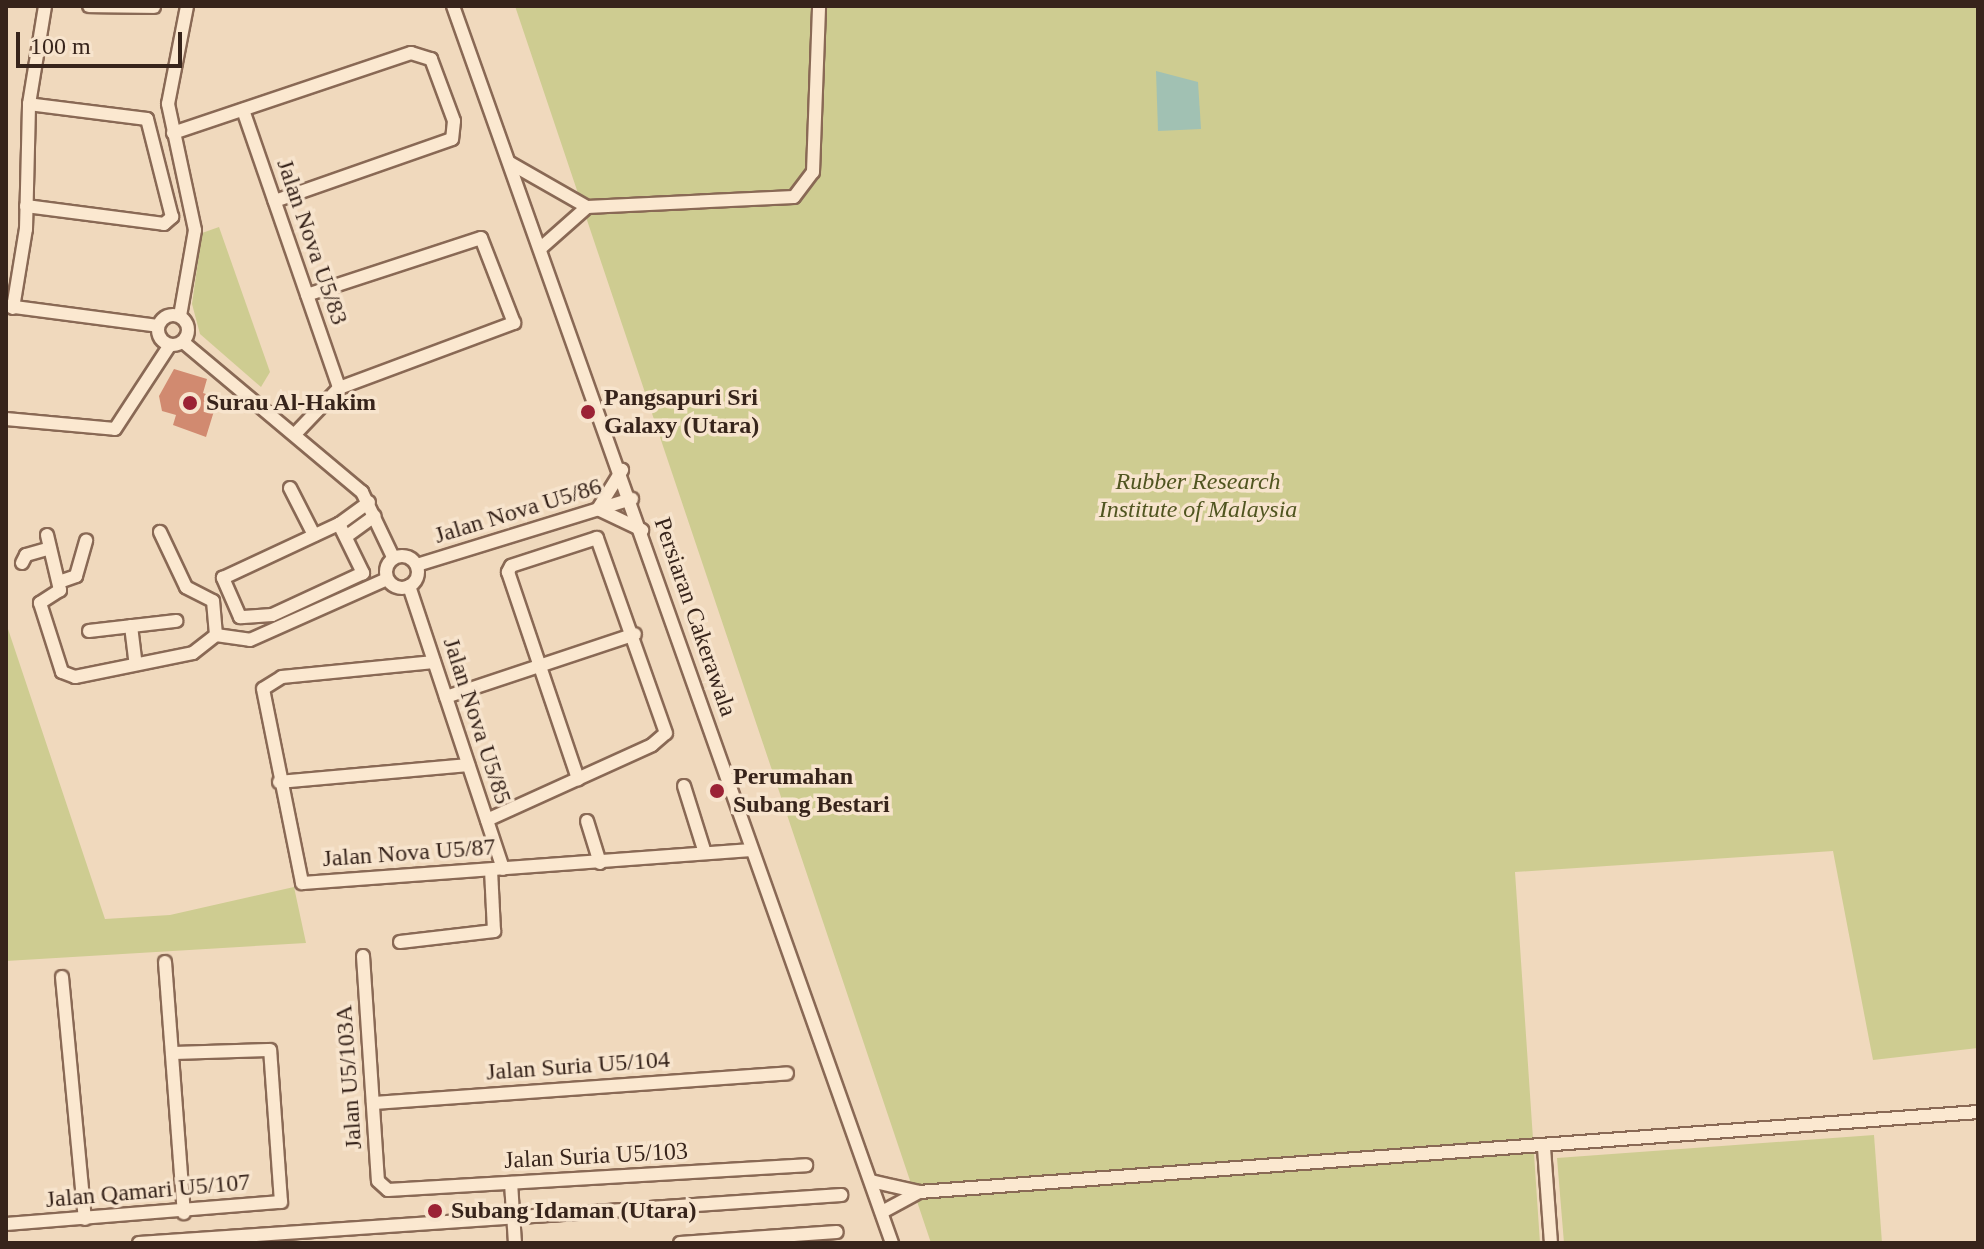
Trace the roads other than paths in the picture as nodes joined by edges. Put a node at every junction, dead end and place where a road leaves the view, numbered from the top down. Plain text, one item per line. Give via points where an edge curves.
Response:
1 (45, 6) edge
2 (89, 6) edge
3 (187, 6) edge
4 (453, 6) edge
5 (819, 6) edge
6 (154, 7) edge
7 (29, 104) junction
8 (243, 110) junction
9 (173, 133) junction
10 (510, 163) junction
11 (275, 201) junction
12 (26, 206) junction
13 (587, 207) junction
14 (542, 247) junction
15 (307, 295) junction
16 (9, 307) edge
17 (180, 316) junction
18 (158, 326) junction
19 (177, 343) junction
20 (339, 388) junction
21 (6, 419) edge
22 (297, 432) junction
23 (622, 470) junction
24 (290, 488) dead end
25 (632, 499) junction
26 (369, 502) junction
27 (598, 509) junction
28 (375, 516) junction
29 (339, 524) junction
30 (642, 530) junction
31 (160, 532) dead end
32 (47, 535) dead end
33 (314, 535) junction
34 (347, 536) junction
35 (86, 540) dead end
36 (47, 549) junction
37 (393, 557) junction
38 (22, 563) dead end
39 (417, 565) junction
40 (387, 579) junction
41 (59, 582) junction
42 (409, 586) junction
43 (176, 621) dead end
44 (131, 626) junction
45 (89, 631) dead end
46 (635, 634) junction
47 (216, 635) junction
48 (135, 661) junction
49 (434, 662) junction
50 (541, 667) junction
51 (446, 697) junction
52 (468, 765) junction
53 (578, 779) junction
54 (279, 782) junction
55 (684, 786) dead end
56 (487, 820) junction
57 (587, 821) dead end
58 (749, 850) junction
59 (705, 853) junction
60 (600, 863) junction
61 (497, 870) junction
62 (400, 942) dead end
63 (363, 956) dead end
64 (165, 962) dead end
65 (62, 977) dead end
66 (172, 1053) junction
67 (787, 1073) dead end
68 (373, 1103) junction
69 (1978, 1112) edge
70 (1544, 1148) junction
71 (806, 1165) dead end
72 (871, 1181) junction
73 (511, 1183) junction
74 (388, 1190) joint
75 (919, 1192) junction
76 (841, 1195) dead end
77 (882, 1212) junction
78 (184, 1213) junction
79 (513, 1214) junction
80 (85, 1219) junction
81 (6, 1224) edge
82 (837, 1232) dead end
83 (139, 1243) edge
84 (515, 1243) edge
85 (680, 1243) edge
86 (892, 1243) edge
87 (1551, 1243) edge

1 - 7 street
2 - 6 street
3 - 9 street via 168,96
4 - 10 street, Persiaran Cakerawala
5 - 13 street via 816,150 804,190 780,199
7 - 12 street
7 - 12 street via 147,119 171,220
8 - 9 street
8 - 11 street, Jalan Nova U5/83
8 - 11 street via 417,52 431,59 454,121 456,134 447,143
9 - 17 street via 195,230
10 - 13 street
10 - 14 street, Persiaran Cakerawala
11 - 15 street, Jalan Nova U5/83
12 - 16 street
13 - 14 street
14 - 23 street, Persiaran Cakerawala
15 - 20 street, Jalan Nova U5/83
15 - 20 street via 481,238 515,314 508,330
16 - 18 street
17 - 18 street via 166,316
17 - 19 street via 188,326
18 - 19 street
19 - 21 street via 115,429
19 - 22 street
20 - 22 street
22 - 26 street
23 - 25 street, Persiaran Cakerawala
23 - 27 street
24 - 33 street
25 - 27 street, Jalan Nova U5/86
25 - 30 street, Persiaran Cakerawala
26 - 28 street
26 - 29 street
27 - 30 street
27 - 39 street, Jalan Nova U5/86
28 - 34 street
28 - 37 street
29 - 33 street
29 - 34 street
30 - 58 street, Persiaran Cakerawala
31 - 47 street via 186,587 213,601
32 - 36 street
33 - 34 street via 223,578 240,617 272,615 363,573
35 - 41 street via 76,576
36 - 38 street via 26,555
36 - 41 street
37 - 39 street via 409,557
37 - 40 street
39 - 42 street
40 - 42 street
40 - 47 street via 250,640
41 - 48 street via 60,590 40,603 62,672 75,677
42 - 49 street, Jalan Nova U5/85
43 - 44 street
44 - 45 street
44 - 48 street
46 - 50 street
46 - 50 street via 602,540 592,538 509,568
46 - 53 street via 666,733
47 - 48 street via 193,653
49 - 51 street, Jalan Nova U5/85
49 - 54 street, Jalan Nova U5/87 via 269,682 262,698
50 - 51 street
50 - 53 street
51 - 52 street, Jalan Nova U5/85
52 - 54 street
52 - 56 street, Jalan Nova U5/85
53 - 56 street
54 - 61 street, Jalan Nova U5/87 via 298,877 305,884
55 - 59 street
56 - 61 street, Jalan Nova U5/85
57 - 60 street
58 - 59 street, Jalan Nova U5/87
58 - 72 street, Persiaran Cakerawala
59 - 60 street, Jalan Nova U5/87
60 - 61 street, Jalan Nova U5/87
61 - 62 street, Jalan Nova U5/85 via 494,931
63 - 68 street, Jalan U5/103A
64 - 66 street
65 - 80 street
66 - 78 street
66 - 78 street, Jalan Qamari U5/107 via 263,1047 274,1057 281,1202
67 - 68 street, Jalan Suria U5/104
68 - 74 street, Jalan U5/103A via 378,1181
69 - 70 street
70 - 75 street
70 - 87 street
71 - 73 street, Jalan Suria U5/103
72 - 75 street
72 - 77 street, Persiaran Cakerawala
73 - 74 street, Jalan Suria U5/103
73 - 79 street
75 - 77 street
76 - 79 street
77 - 86 street, Persiaran Cakerawala
78 - 80 street, Jalan Qamari U5/107
79 - 83 street
79 - 84 street
80 - 81 street, Jalan Qamari U5/107
82 - 85 street

